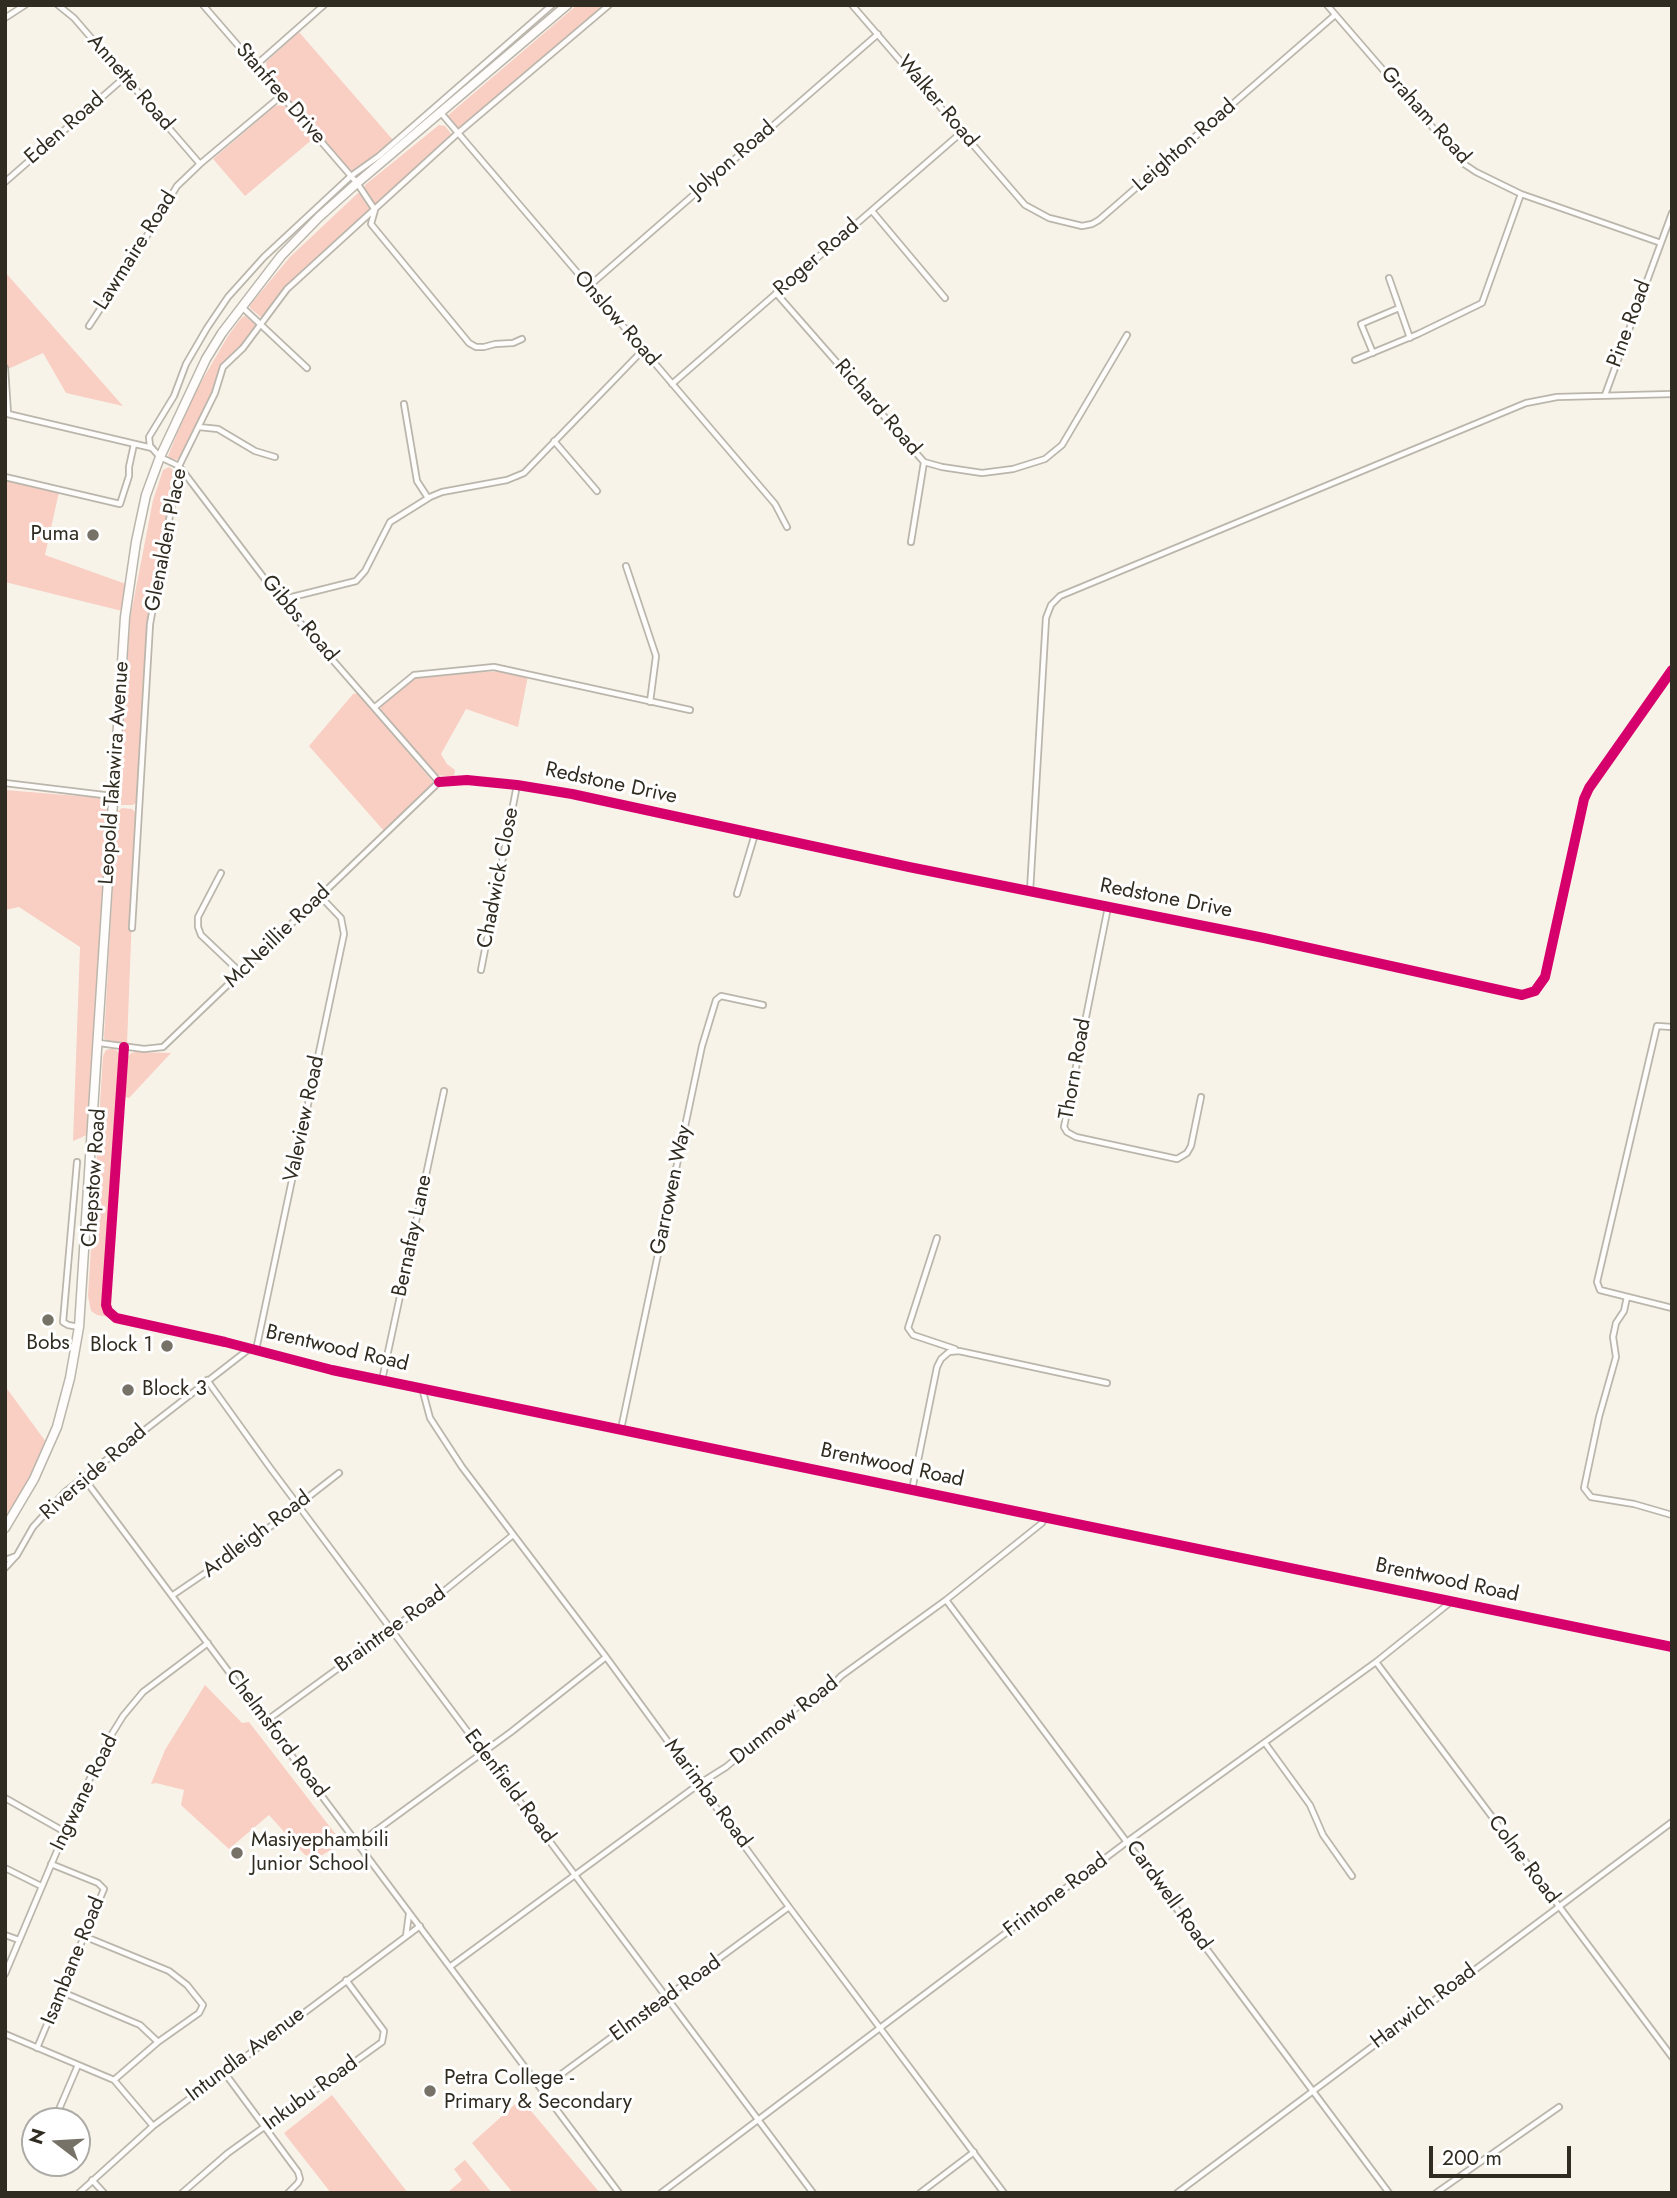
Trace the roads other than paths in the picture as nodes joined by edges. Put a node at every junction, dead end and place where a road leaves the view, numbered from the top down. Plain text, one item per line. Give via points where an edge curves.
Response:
1 (25, 5) edge
2 (58, 5) edge
3 (203, 5) edge
4 (324, 5) edge
5 (552, 5) edge
6 (567, 5) edge
7 (609, 5) edge
8 (852, 5) edge
9 (1327, 5) edge
10 (1335, 15) junction
11 (5, 18) edge
12 (878, 34) junction
13 (501, 50) junction
14 (500, 62) junction
15 (256, 65) junction
16 (125, 77) junction
17 (281, 96) junction
18 (441, 113) junction
19 (426, 120) junction
20 (962, 132) junction
21 (458, 134) junction
22 (200, 164) junction
23 (354, 180) junction
24 (5, 182) edge
25 (1521, 194) junction
26 (1020, 200) joint
27 (374, 210) junction
28 (872, 211) junction
29 (1672, 213) edge
30 (1661, 243) junction
31 (1389, 278) dead end
32 (588, 287) junction
33 (776, 293) junction
34 (946, 298) dead end
35 (242, 307) junction
36 (1399, 308) junction
37 (260, 324) junction
38 (89, 326) dead end
39 (1127, 334) dead end
40 (1410, 338) junction
41 (522, 339) dead end
42 (643, 350) junction
43 (1373, 353) junction
44 (1355, 360) dead end
45 (5, 368) edge
46 (306, 368) dead end
47 (672, 384) junction
48 (6, 390) edge
49 (1672, 394) edge
50 (1605, 396) junction
51 (404, 404) dead end
52 (198, 427) junction
53 (554, 441) junction
54 (134, 444) junction
55 (152, 449) junction
56 (160, 457) junction
57 (275, 457) dead end
58 (924, 462) junction
59 (179, 466) junction
60 (5, 477) edge
61 (597, 491) dead end
62 (428, 498) junction
63 (787, 527) dead end
64 (911, 542) dead end
65 (626, 566) dead end
66 (283, 603) junction
67 (1672, 670) edge
68 (650, 702) junction
69 (375, 707) junction
70 (690, 710) dead end
71 (439, 782) junction
72 (5, 783) edge
73 (517, 785) junction
74 (112, 796) junction
75 (755, 834) junction
76 (221, 873) dead end
77 (1030, 891) junction
78 (737, 894) dead end
79 (320, 896) junction
80 (1108, 908) junction
81 (132, 928) dead end
82 (481, 970) dead end
83 (241, 973) junction
84 (763, 1005) dead end
85 (1672, 1027) edge
86 (99, 1043) junction
87 (124, 1047) junction
88 (444, 1091) dead end
89 (1201, 1097) dead end
90 (77, 1163) dead end
91 (937, 1238) dead end
92 (1628, 1297) junction
93 (1672, 1308) edge
94 (108, 1311) joint
95 (79, 1327) junction
96 (249, 1348) junction
97 (256, 1350) junction
98 (959, 1351) junction
99 (207, 1380) junction
100 (382, 1380) junction
101 (1107, 1383) dead end
102 (422, 1388) junction
103 (621, 1429) junction
104 (339, 1473) dead end
105 (83, 1477) junction
106 (912, 1490) junction
107 (297, 1504) junction
108 (1672, 1515) edge
109 (1045, 1517) junction
110 (5, 1528) edge
111 (513, 1535) junction
112 (16, 1555) junction
113 (5, 1560) edge
114 (5, 1568) edge
115 (173, 1595) junction
116 (946, 1600) junction
117 (1452, 1601) junction
118 (391, 1629) junction
119 (208, 1643) junction
120 (1672, 1647) edge
121 (606, 1657) junction
122 (1376, 1662) junction
123 (266, 1721) junction
124 (1265, 1742) junction
125 (482, 1751) junction
126 (699, 1784) junction
127 (5, 1798) edge
128 (1672, 1822) edge
129 (65, 1832) junction
130 (1128, 1841) junction
131 (359, 1843) junction
132 (51, 1864) junction
133 (5, 1868) edge
134 (575, 1874) junction
135 (1352, 1876) dead end
136 (41, 1886) junction
137 (789, 1907) junction
138 (1558, 1907) junction
139 (409, 1912) junction
140 (420, 1926) junction
141 (5, 1936) edge
142 (86, 1937) junction
143 (405, 1937) junction
144 (19, 1940) junction
145 (451, 1966) junction
146 (5, 1973) edge
147 (346, 1980) junction
148 (62, 1992) junction
149 (668, 1998) junction
150 (881, 2028) junction
151 (5, 2034) edge
152 (158, 2042) junction
153 (37, 2048) junction
154 (1672, 2057) edge
155 (78, 2065) junction
156 (224, 2072) junction
157 (114, 2080) junction
158 (541, 2089) junction
159 (1314, 2090) junction
160 (60, 2107) edge
161 (1559, 2107) dead end
162 (759, 2121) junction
163 (153, 2126) junction
164 (266, 2126) junction
165 (974, 2152) junction
166 (92, 2180) junction
167 (79, 2193) edge
168 (104, 2193) edge
169 (181, 2193) edge
170 (288, 2193) edge
171 (619, 2193) edge
172 (661, 2193) edge
173 (813, 2193) edge
174 (920, 2193) edge
175 (1004, 2193) edge
176 (1177, 2193) edge
177 (1390, 2193) edge
178 (1436, 2193) edge

1 - 11 street
2 - 16 street, Annette Road
3 - 15 street, Stanfree Drive
4 - 15 street
5 - 13 street
6 - 14 highway, Leopold Takawira Avenue
7 - 21 street, Glenalden Place
8 - 12 street, Walker Road
9 - 10 street, Graham Road
10 - 25 street, Graham Road via 1464,164
10 - 26 street, Leighton Road via 1092,225 1061,222 1036,213
12 - 20 street, Walker Road
12 - 32 street, Jolyon Road
13 - 14 street
13 - 19 street
14 - 18 highway, Leopold Takawira Avenue
15 - 17 street, Stanfree Drive
16 - 22 street, Annette Road
16 - 24 street, Eden Road
17 - 22 street, Lawmaire Road
17 - 23 street, Stanfree Drive
18 - 19 highway, Leopold Takawira Avenue
18 - 21 street, Onslow Road
19 - 23 highway, Leopold Takawira Avenue
20 - 26 street, Walker Road
20 - 28 street, Roger Road
21 - 27 street, Glenalden Place
21 - 32 street, Onslow Road
22 - 38 street, Lawmaire Road via 172,192
23 - 27 street, Stanfree Drive
23 - 35 highway, Leopold Takawira Avenue via 281,256
23 - 55 street via 264,257 228,297 150,433
25 - 30 street, Graham Road
25 - 40 street via 1482,303
27 - 37 street, Glenalden Place via 287,289
27 - 41 street, Stanfree Drive via 371,224 469,343 484,347
28 - 33 street, Roger Road
28 - 34 street
29 - 30 street, Pine Road
30 - 50 street, Pine Road
31 - 36 street
32 - 42 street, Onslow Road
33 - 47 street, Roger Road
33 - 58 street, Richard Road
35 - 37 street
35 - 56 highway, Leopold Takawira Avenue via 202,367
36 - 40 street
36 - 43 street via 1361,324
37 - 46 street
37 - 52 street, Glenalden Place via 223,367
39 - 58 street via 1062,444 1045,459 982,473
40 - 43 street
42 - 47 street, Onslow Road
42 - 53 street
43 - 44 street
45 - 48 street
47 - 63 street, Onslow Road via 775,504
48 - 54 street via 8,414
49 - 50 street
50 - 77 street via 1526,403 1055,600 1046,618
51 - 62 street via 417,481
52 - 57 street via 218,429
52 - 59 street, Glenalden Place
53 - 61 street
53 - 62 street via 515,477
54 - 55 street
54 - 60 street via 120,504
55 - 56 street, Gibbs Road
56 - 59 street, Gibbs Road
56 - 74 highway, Leopold Takawira Avenue via 146,495 130,572
58 - 64 street, Richard Road
59 - 66 street, Gibbs Road
59 - 81 street, Glenalden Place via 150,624
62 - 66 street via 390,522 356,582
65 - 68 street via 656,656
66 - 69 street, Gibbs Road
67 - 80 street, Redstone Drive via 1596,775 1584,799 1545,977 1530,994 1514,995
68 - 69 street via 494,667 414,675
68 - 70 street
69 - 71 street, Gibbs Road
71 - 73 street, Redstone Drive
71 - 79 street, McNeillie Road
72 - 74 street
73 - 75 street, Redstone Drive
73 - 82 street, Chadwick Close
74 - 86 highway, Leopold Takawira Avenue
75 - 77 street, Redstone Drive
75 - 78 street
76 - 83 street via 198,917 198,927
77 - 80 street, Redstone Drive
79 - 83 street, McNeillie Road
79 - 97 street, Valeview Road via 341,918 344,934
80 - 89 street, Thorn Road via 1064,1127 1076,1137 1177,1159 1191,1146
83 - 87 street, McNeillie Road via 163,1047
84 - 103 street, Garrowen Way via 721,996 716,1000 702,1046
85 - 92 street via 1657,1026 1597,1282 1600,1290
86 - 87 street, McNeillie Road
86 - 95 highway, Leopold Takawira Avenue
87 - 94 street, Chepstow Road
88 - 100 street, Bernafay Lane
90 - 95 street via 63,1322
91 - 98 street via 908,1328 913,1335
92 - 93 street
92 - 108 street via 1613,1336 1616,1357 1584,1488 1591,1497
94 - 96 street, Brentwood Road via 116,1318
95 - 110 highway, Leopold Takawira Avenue via 57,1427
96 - 97 street, Brentwood Road
96 - 99 street, Riverside Road
97 - 100 street, Brentwood Road
98 - 101 street
98 - 106 street via 949,1352 939,1363
99 - 105 street, Riverside Road
99 - 107 street, Edenfield Road
100 - 102 street, Brentwood Road
102 - 103 street, Brentwood Road
102 - 111 street, Marimba Road via 435,1428
103 - 106 street, Brentwood Road
104 - 107 street, Ardleigh Road
105 - 112 street, Riverside Road via 40,1518
105 - 115 street, Chelmsford Road
106 - 109 street, Brentwood Road
107 - 115 street, Ardleigh Road
107 - 118 street, Edenfield Road
109 - 116 street, Dunmow Road
109 - 117 street, Brentwood Road
111 - 118 street, Braintree Road
111 - 121 street, Marimba Road
112 - 113 street
112 - 114 street, Riverside Road
115 - 119 street, Chelmsford Road
116 - 126 street, Dunmow Road
116 - 130 street, Cardwell Road
117 - 120 street, Brentwood Road
117 - 122 street, Frintone Road
118 - 123 street, Braintree Road
118 - 125 street, Edenfield Road
119 - 123 street, Chelmsford Road
119 - 129 street, Ingwane Road via 148,1687 123,1716 99,1756
121 - 125 street
121 - 126 street, Marimba Road
122 - 124 street, Frintone Road
122 - 138 street, Colne Road
123 - 131 street, Chelmsford Road
124 - 130 street, Frintone Road
124 - 135 street
125 - 131 street
125 - 134 street, Edenfield Road
126 - 134 street, Dunmow Road
126 - 137 street, Marimba Road
127 - 129 street
128 - 138 street, Harwich Road
129 - 132 street, Ingwane Road
130 - 150 street, Frintone Road
130 - 159 street, Cardwell Road
131 - 139 street, Chelmsford Road
132 - 136 street, Ingwane Road
132 - 142 street, Isambane Road via 103,1887
133 - 136 street
134 - 145 street, Dunmow Road
134 - 149 street, Edenfield Road
136 - 144 street, Ingwane Road
137 - 149 street, Elmstead Road
137 - 150 street, Marimba Road
138 - 154 street, Colne Road
138 - 159 street, Harwich Road
139 - 140 street, Chelmsford Road
139 - 143 street
140 - 143 street, Intundla Avenue
140 - 145 street, Chelmsford Road
141 - 144 street
142 - 148 street, Isambane Road
142 - 152 street via 169,1971 201,2002 199,2014
143 - 147 street, Intundla Avenue
144 - 146 street, Ingwane Road
145 - 158 street, Chelmsford Road
147 - 156 street, Intundla Avenue
147 - 164 street, Inkubu Road via 384,2031 384,2039
148 - 152 street via 140,2025
148 - 153 street, Isambane Road
149 - 158 street, Elmstead Road
149 - 162 street, Edenfield Road
150 - 162 street, Frintone Road
150 - 165 street, Marimba Road
151 - 153 street
152 - 157 street
153 - 155 street
155 - 157 street
155 - 160 street
156 - 163 street, Intundla Avenue
156 - 164 street
157 - 163 street
158 - 171 street, Chelmsford Road
159 - 176 street, Harwich Road
159 - 177 street, Cardwell Road
161 - 178 street
162 - 172 street, Frintone Road
162 - 173 street, Edenfield Road
163 - 166 street, Intundla Avenue
164 - 169 street, Inkubu Road
164 - 170 street via 298,2172 298,2183
165 - 174 street
165 - 175 street, Marimba Road
166 - 167 street, Intundla Avenue
166 - 168 street

